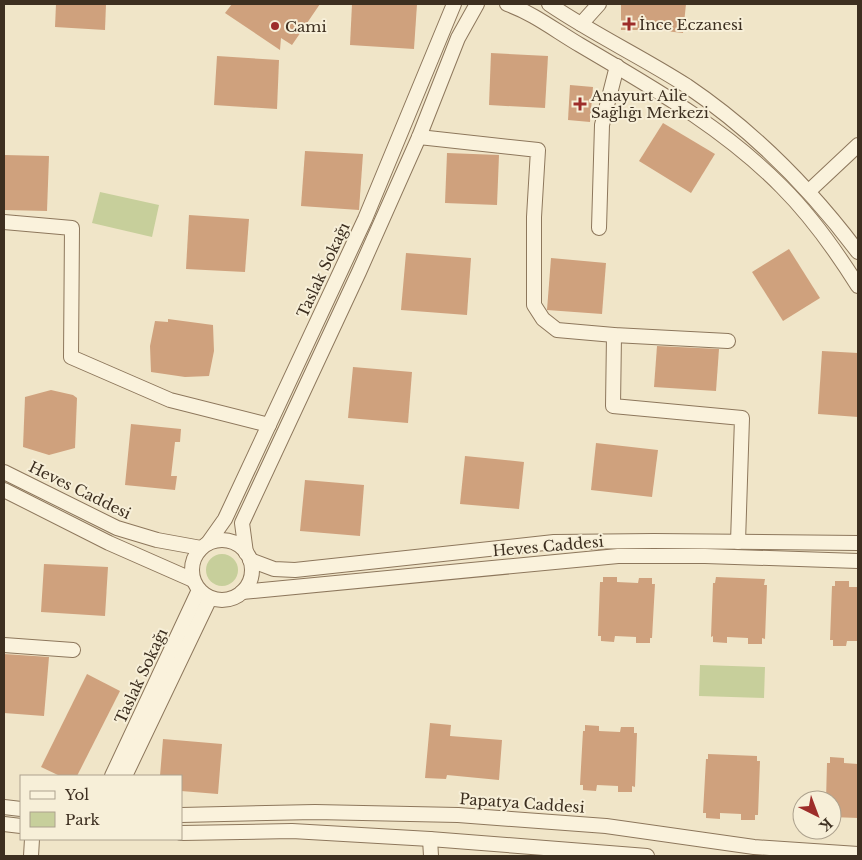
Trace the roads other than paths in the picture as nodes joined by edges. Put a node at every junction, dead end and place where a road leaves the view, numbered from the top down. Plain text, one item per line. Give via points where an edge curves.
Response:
1 (454, 4) edge
2 (477, 4) edge
3 (507, 4) edge
4 (550, 4) edge
5 (599, 4) edge
6 (581, 24) junction
7 (617, 66) junction
8 (419, 137) junction
9 (858, 145) edge
10 (809, 191) junction
11 (4, 222) edge
12 (599, 228) dead end
13 (858, 252) edge
14 (858, 286) edge
15 (614, 335) junction
16 (728, 341) dead end
17 (269, 424) junction
18 (4, 472) edge
19 (4, 490) edge
20 (738, 542) junction
21 (858, 543) edge
22 (205, 546) junction
23 (248, 557) junction
24 (858, 561) edge
25 (201, 589) junction
26 (242, 592) junction
27 (4, 645) edge
28 (73, 650) dead end
29 (112, 775) edge
30 (125, 775) edge
31 (4, 807) edge
32 (20, 809) edge
33 (182, 815) edge
34 (4, 824) edge
35 (20, 826) edge
36 (182, 834) edge
37 (430, 839) junction
38 (32, 840) edge
39 (858, 854) edge
40 (31, 856) edge
41 (431, 856) edge
42 (647, 856) edge

1 - 17 street, Taslak Sokağı via 365,219
2 - 8 street via 458,38
3 - 7 street
4 - 6 street
5 - 6 street
6 - 10 street via 684,85 724,113 776,157
7 - 12 street via 602,125
7 - 14 street via 703,121 760,165 820,230
8 - 15 street via 538,150 534,305 543,319 557,330
8 - 23 street via 242,523
9 - 10 street
10 - 13 street
11 - 17 street via 72,228 71,357 170,400
15 - 16 street
15 - 20 street via 613,406 742,418
17 - 22 street, Taslak Sokağı via 226,518
18 - 22 street, Heves Caddesi via 117,528 157,540
19 - 25 street
20 - 21 street, Heves Caddesi
20 - 23 street, Heves Caddesi via 554,542 295,570 274,569
22 - 23 street via 216,540 233,542
22 - 25 street via 193,563
23 - 26 street via 251,577
24 - 26 street, Heves Caddesi via 618,556
25 - 26 street via 227,600
25 - 29 street, Taslak Sokağı
25 - 30 street, Taslak Sokağı
27 - 28 street
31 - 32 street
33 - 39 street, Papatya Caddesi via 316,812 467,815 606,826 754,847
34 - 35 street
36 - 37 street via 292,831
37 - 41 street
37 - 42 street
38 - 40 street

